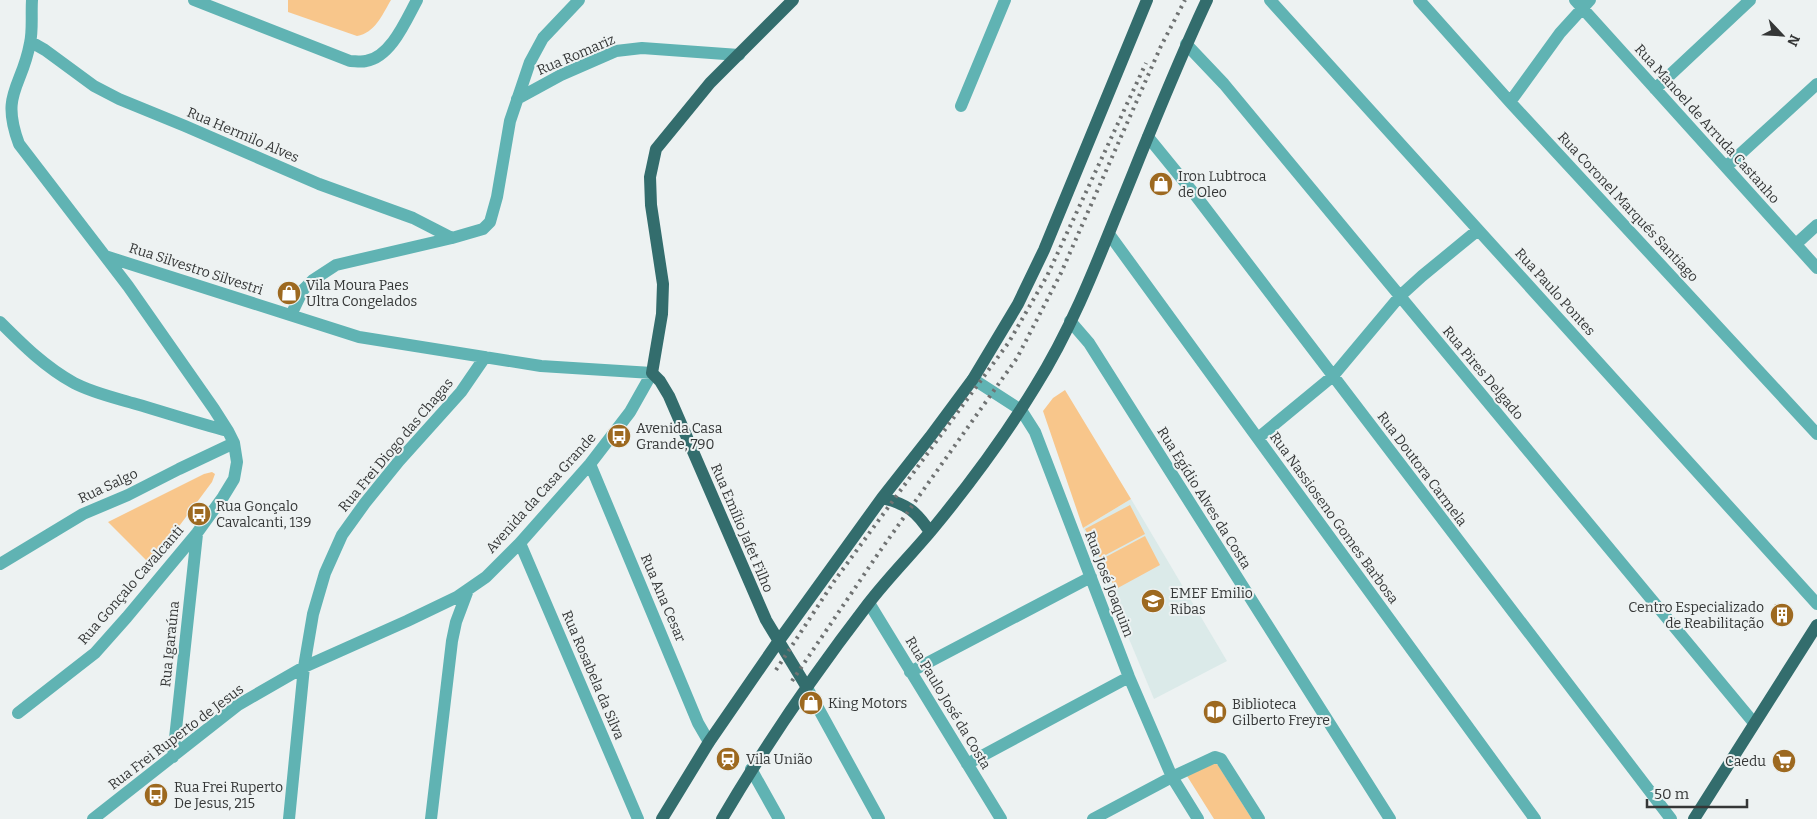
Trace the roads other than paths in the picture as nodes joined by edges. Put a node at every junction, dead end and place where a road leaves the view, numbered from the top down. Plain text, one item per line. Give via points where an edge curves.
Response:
1 (32, 0) edge
2 (194, 0) edge
3 (417, 0) edge
4 (579, 0) edge
5 (793, 0) edge
6 (1005, 0) edge
7 (1147, 0) edge
8 (1206, 0) edge
9 (1270, 0) edge
10 (1419, 0) edge
11 (1750, 0) edge
12 (1582, 2) edge
13 (30, 42) junction
14 (1186, 44) junction
15 (740, 55) junction
16 (1817, 84) edge
17 (1655, 89) junction
18 (517, 99) junction
19 (1510, 102) junction
20 (961, 106) dead end
21 (1148, 137) junction
22 (1726, 167) junction
23 (1817, 225) edge
24 (1478, 230) junction
25 (1109, 234) junction
26 (452, 238) junction
27 (1796, 244) junction
28 (105, 256) junction
29 (1817, 268) edge
30 (1400, 296) junction
31 (291, 315) junction
32 (1070, 321) junction
33 (0, 322) edge
34 (485, 357) junction
35 (652, 373) junction
36 (1332, 376) junction
37 (973, 379) junction
38 (214, 408) junction
39 (1021, 410) junction
40 (204, 425) junction
41 (228, 431) junction
42 (1817, 434) edge
43 (1258, 438) junction
44 (234, 443) junction
45 (590, 464) junction
46 (882, 498) junction
47 (930, 532) junction
48 (197, 533) junction
49 (520, 543) junction
50 (0, 564) edge
51 (1091, 577) junction
52 (468, 590) junction
53 (869, 603) junction
54 (1817, 604) edge
55 (1817, 625) edge
56 (778, 642) junction
57 (304, 667) junction
58 (910, 672) junction
59 (1129, 677) junction
60 (806, 686) junction
61 (18, 713) dead end
62 (1754, 723) junction
63 (709, 742) junction
64 (173, 757) junction
65 (967, 764) junction
66 (751, 769) junction
67 (1172, 777) junction
68 (1530, 816) edge
69 (664, 818) edge
70 (93, 819) edge
71 (289, 819) edge
72 (431, 819) edge
73 (638, 819) edge
74 (722, 819) edge
75 (779, 819) edge
76 (879, 819) edge
77 (1001, 819) edge
78 (1093, 819) edge
79 (1198, 819) edge
80 (1259, 819) edge
81 (1390, 819) edge
82 (1671, 819) edge
83 (1694, 819) edge

1 - 13 street
2 - 3 street via 350,61 376,58 386,50
4 - 18 street via 543,38 530,62
5 - 15 main road, Avenida da Casa Grande
6 - 20 street
7 - 37 main road via 1044,250 1018,304
8 - 14 main road
9 - 24 street, Rua Paulo Pontes
10 - 19 street, Rua Coronel Marqués Santiago
11 - 17 street
12 - 17 street, Rua Manoel de Arruda Castanho
12 - 19 street
13 - 26 street, Rua Hermilo Alves via 94,86 119,99 319,184 413,218
13 - 28 street via 11,92 8,108 13,132 18,144
14 - 21 main road
14 - 30 street, Rua Pires Delgado via 1224,84
15 - 18 street, Rua Romariz via 642,48 616,51
15 - 35 main road, Avenida da Casa Grande via 710,83 656,149 650,177 651,205 662,284 662,314
16 - 22 street
17 - 22 street, Rua Manoel de Arruda Castanho
18 - 26 street via 490,222 483,229
19 - 42 street, Rua Coronel Marqués Santiago
21 - 25 main road
21 - 36 street, Rua Doutora Carmela
22 - 27 street, Rua Manoel de Arruda Castanho
23 - 27 street
24 - 30 street
24 - 54 street, Rua Paulo Pontes
25 - 32 main road
25 - 43 street, Rua Nassioseno Gomes Barbosa
26 - 31 street via 336,265 303,290
27 - 29 street, Rua Manoel de Arruda Castanho
28 - 31 street, Rua Silvestro Silvestri
28 - 38 street, Rua Gonçalo Cavalcanti
30 - 36 street
30 - 62 street, Rua Pires Delgado
31 - 34 street, Rua Silvestro Silvestri via 359,338
32 - 39 main road
32 - 81 street, Rua Egídio Alves da Costa via 1089,343
33 - 40 street via 47,366 75,383
34 - 35 street, Rua Silvestro Silvestri via 541,366
34 - 57 street, Rua Frei Diogo das Chagas via 461,392 399,460 342,535 325,573 313,614
35 - 45 street, Avenida da Casa Grande via 630,412
35 - 56 main road, Rua Emílio Jafet Filho via 668,396
36 - 43 street
36 - 82 street, Rua Doutora Carmela
37 - 39 street, Rua José Joaquim
37 - 46 main road
38 - 40 street via 210,421
38 - 41 street, Rua Gonçalo Cavalcanti
39 - 47 main road
39 - 51 street, Rua José Joaquim via 1035,432
40 - 41 street
41 - 44 street, Rua Gonçalo Cavalcanti
43 - 68 street, Rua Nassioseno Gomes Barbosa
44 - 48 street, Rua Gonçalo Cavalcanti via 237,462 234,479
44 - 50 street, Rua Salgo via 83,514
45 - 49 street, Avenida da Casa Grande
45 - 63 street, Rua Ana Cesar
46 - 47 main road via 914,510
46 - 56 main road
47 - 53 main road
48 - 61 street, Rua Gonçalo Cavalcanti via 94,653
48 - 64 street, Rua Igaraúna
49 - 52 street, Avenida da Casa Grande
49 - 73 street, Rua Rosabela da Silva
51 - 58 street
51 - 59 street, Rua José Joaquim
52 - 57 street, Rua Frei Ruperto de Jesus
52 - 72 street via 452,641
53 - 58 street, Rua Paulo José da Costa
53 - 60 main road
55 - 62 main road
56 - 60 main road, Rua Emílio Jafet Filho
56 - 63 main road
57 - 64 street, Rua Frei Ruperto de Jesus via 238,705
57 - 71 street, Rua Frei Diogo das Chagas
58 - 65 street, Rua Paulo José da Costa
59 - 65 street
59 - 67 street, Rua José Joaquim
60 - 66 main road
60 - 76 street
62 - 83 main road
63 - 69 main road
64 - 70 street, Rua Frei Ruperto de Jesus
65 - 77 street, Rua Paulo José da Costa
66 - 74 main road
66 - 75 street
67 - 78 street
67 - 79 street, Rua José Joaquim
67 - 80 street via 1218,757

